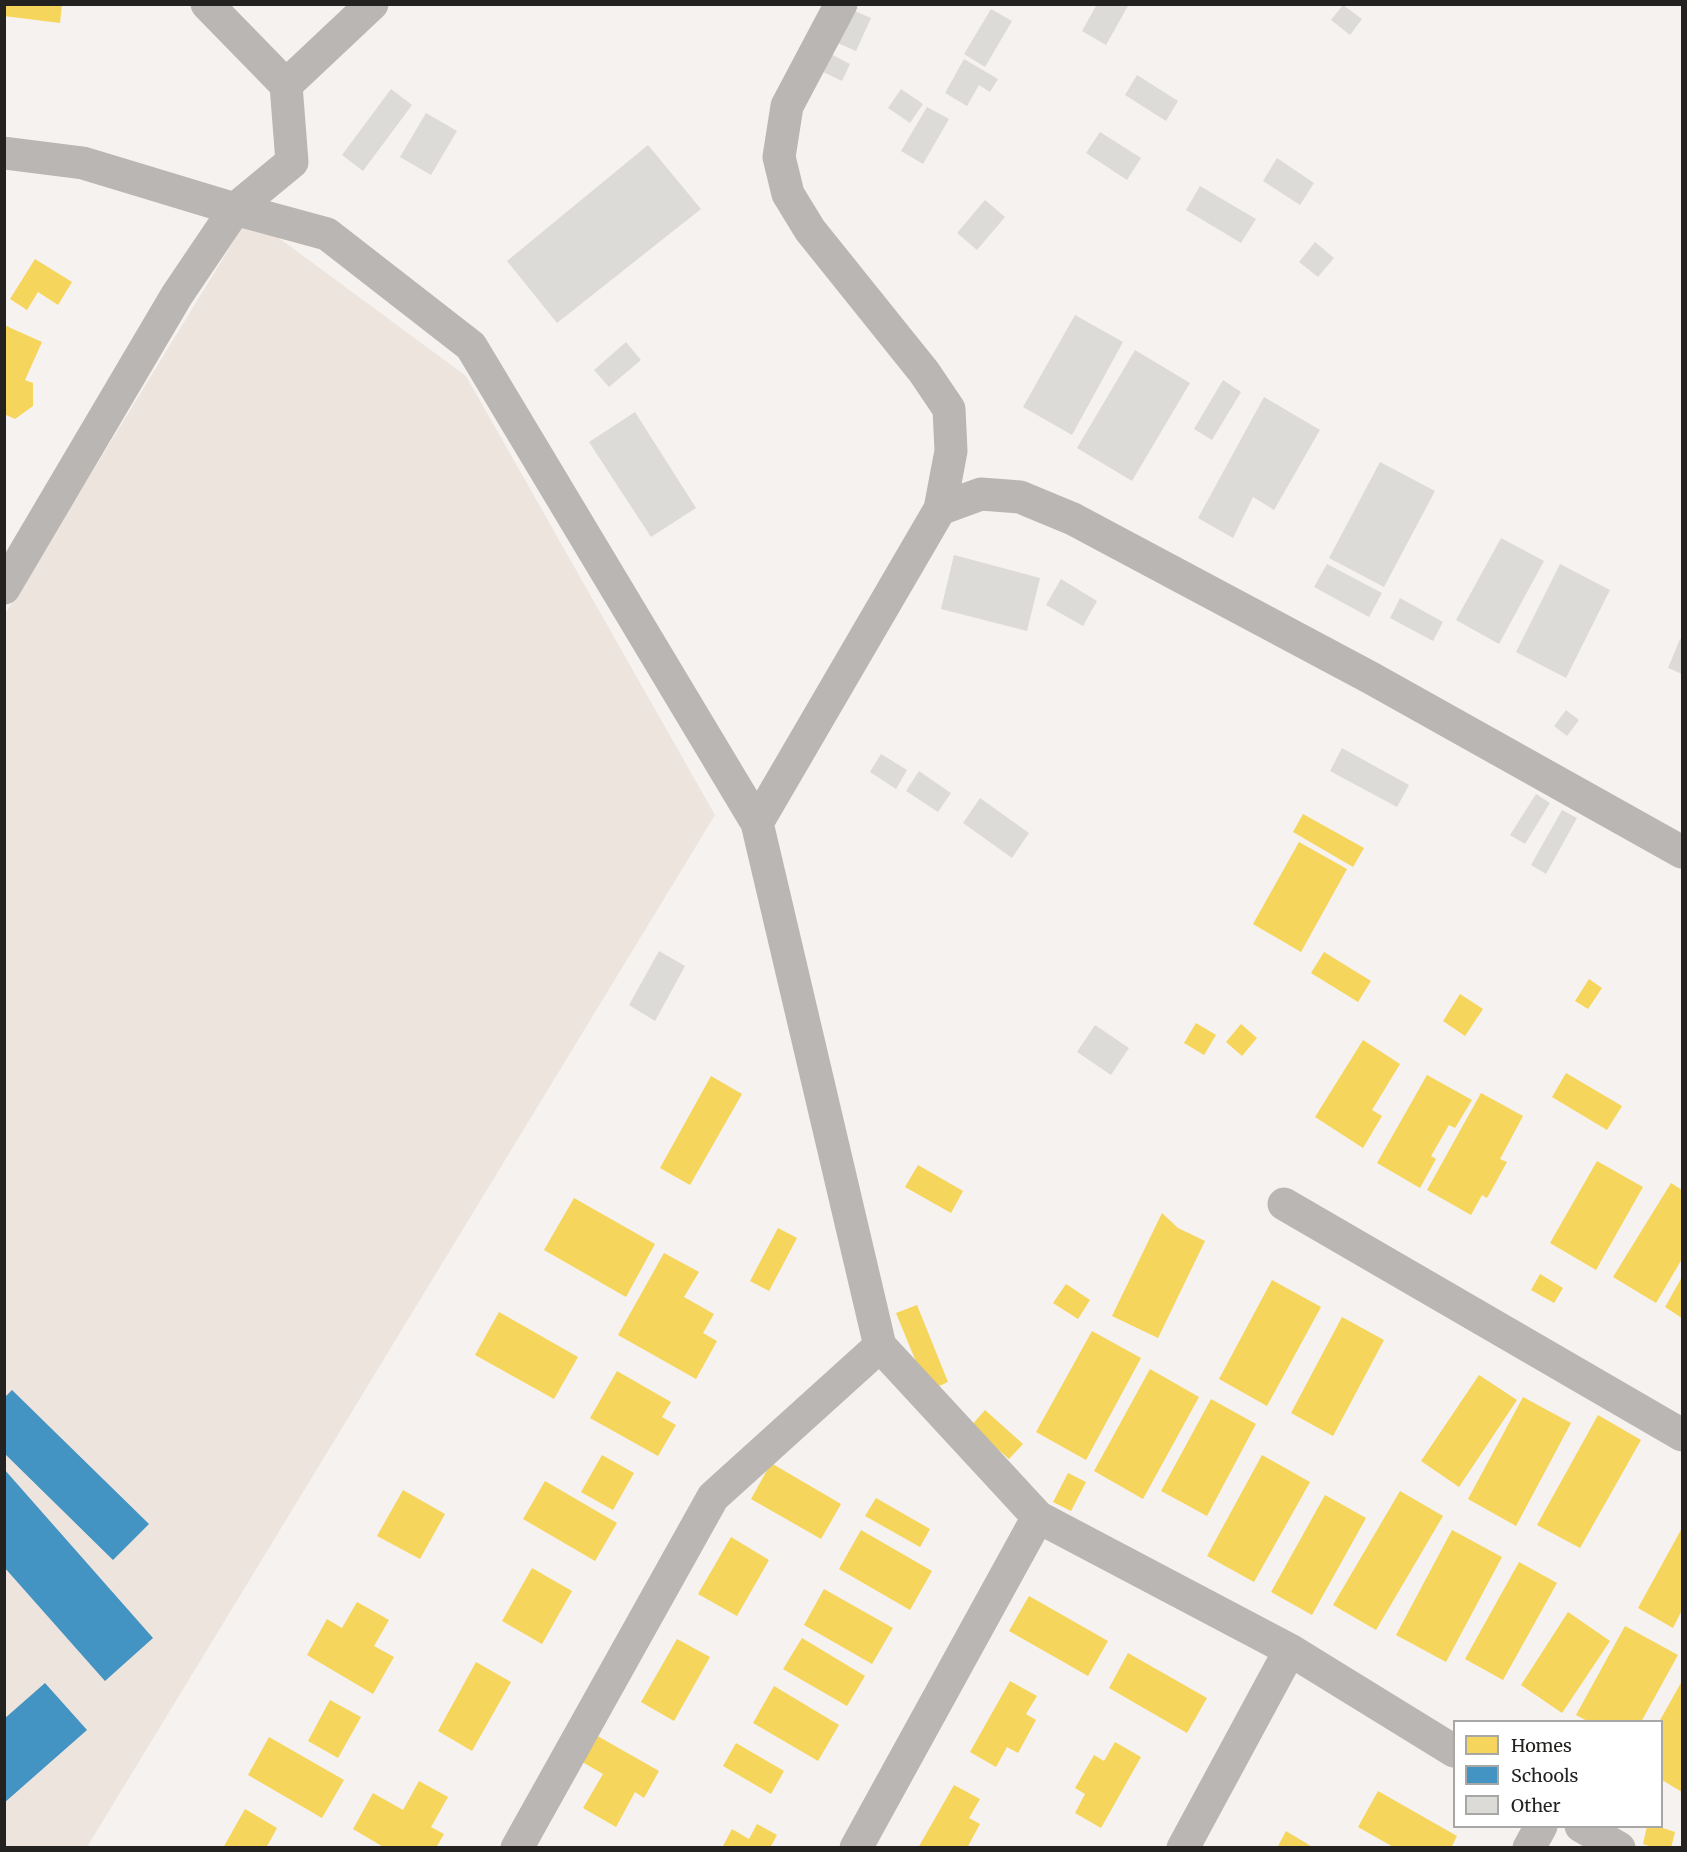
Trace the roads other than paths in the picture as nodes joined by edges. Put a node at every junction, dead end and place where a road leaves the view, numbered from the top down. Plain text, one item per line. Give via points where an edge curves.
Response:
1 (207, 4) edge
2 (372, 4) edge
3 (841, 4) edge
4 (286, 85) junction
5 (4, 153) edge
6 (235, 209) junction
7 (940, 509) junction
8 (4, 588) edge
9 (757, 822) junction
10 (1683, 852) edge
11 (1284, 1204) dead end
12 (880, 1346) junction
13 (1683, 1435) edge
14 (1038, 1517) junction
15 (1290, 1650) junction
16 (1453, 1750) edge
17 (1540, 1828) edge
18 (1583, 1828) edge
19 (517, 1848) edge
20 (856, 1848) edge
21 (1183, 1848) edge
22 (1529, 1848) edge
23 (1619, 1848) edge

1 - 4 street
2 - 4 street
3 - 7 street via 787,106 779,157 788,194 810,230 949,409 951,450
4 - 6 street via 292,162
5 - 6 street via 83,163
6 - 8 street via 177,295
6 - 9 street via 327,234 471,346
7 - 9 street
7 - 10 street via 981,494 1020,496 1073,519 1371,678
9 - 12 street
11 - 13 street
12 - 14 street
12 - 19 street via 713,1497
14 - 15 street
14 - 20 street
15 - 16 street
15 - 21 street
17 - 22 street
18 - 23 street

